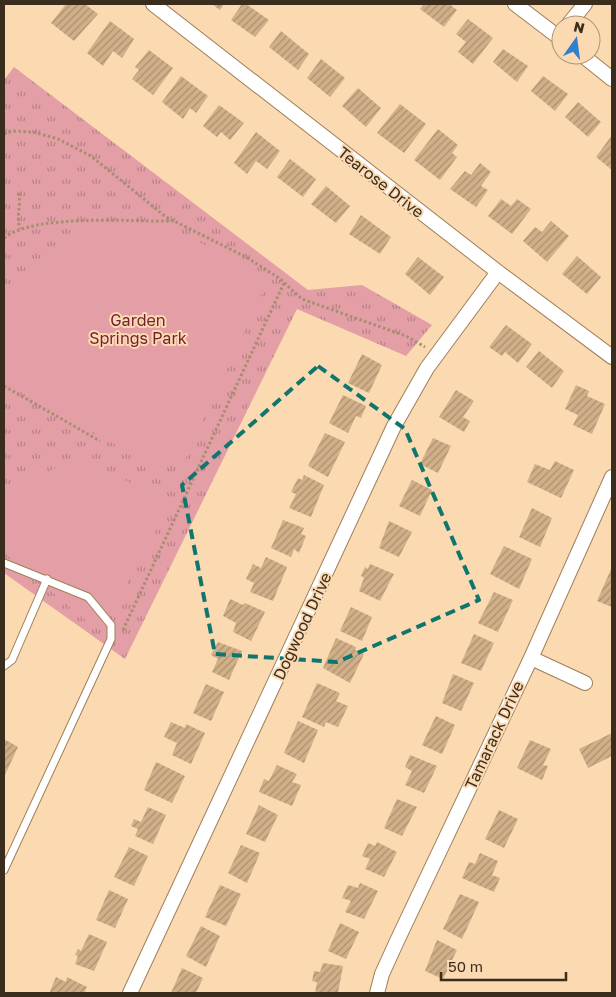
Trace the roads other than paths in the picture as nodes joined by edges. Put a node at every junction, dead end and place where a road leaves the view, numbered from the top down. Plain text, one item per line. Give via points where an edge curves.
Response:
1 (152, 4) edge
2 (515, 4) edge
3 (585, 4) edge
4 (576, 15) edge
5 (551, 30) edge
6 (594, 65) edge
7 (612, 79) edge
8 (498, 272) junction
9 (612, 357) edge
10 (612, 477) edge
11 (4, 563) edge
12 (47, 579) junction
13 (531, 658) junction
14 (4, 666) edge
15 (585, 683) dead end
16 (4, 870) edge
17 (130, 993) edge
18 (377, 993) edge

1 - 8 street, Tearose Drive
2 - 5 street
3 - 4 street
6 - 7 street
8 - 9 street, Tearose Drive
8 - 17 street, Dogwood Drive via 413,389 394,426
10 - 13 street, Tamarack Drive
11 - 12 lane
12 - 14 lane via 12,660
12 - 16 lane via 88,597 111,625 111,639
13 - 15 street
13 - 18 street, Tamarack Drive via 397,940

